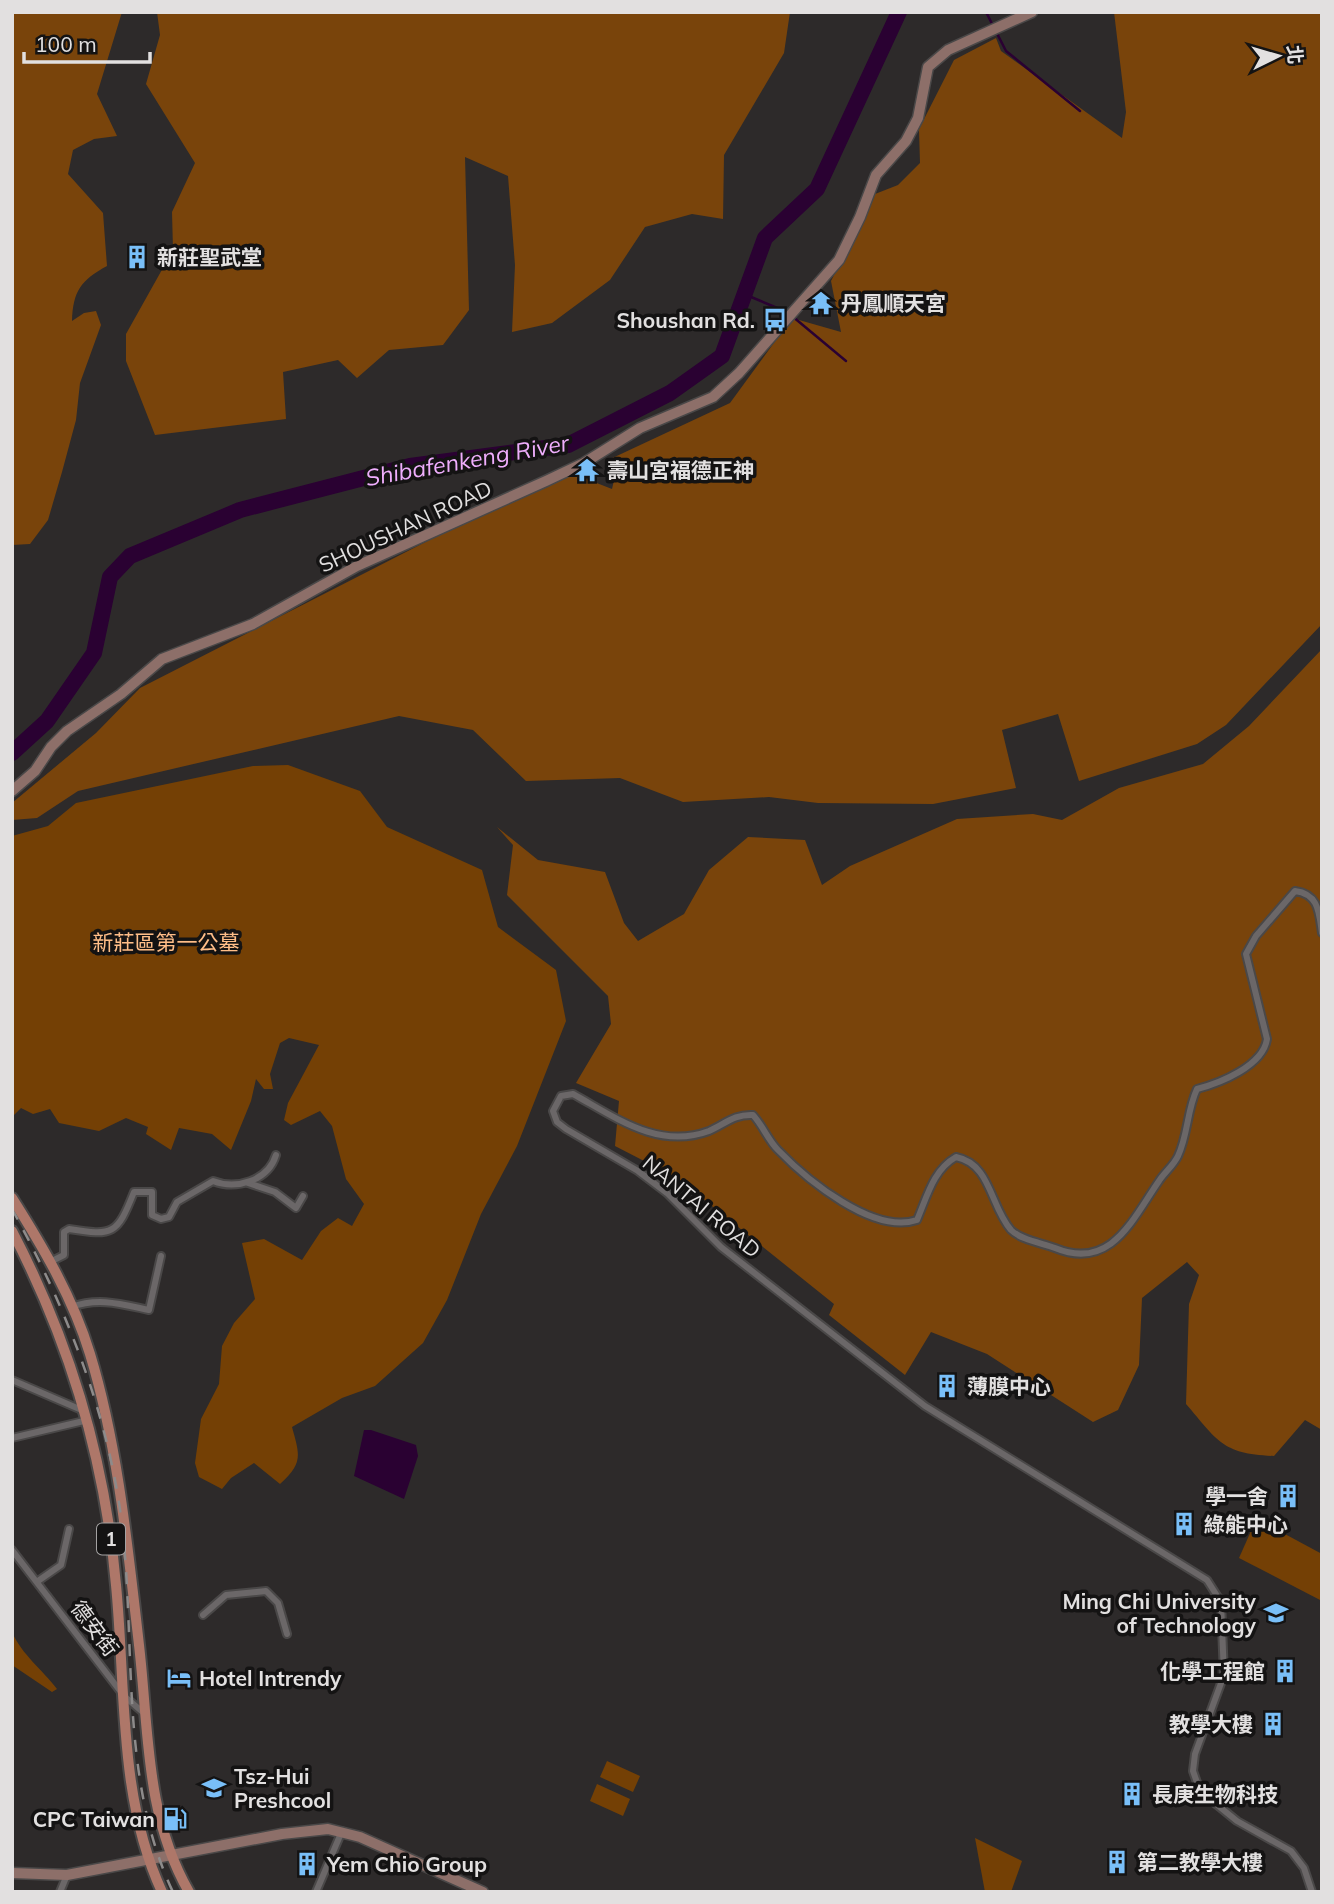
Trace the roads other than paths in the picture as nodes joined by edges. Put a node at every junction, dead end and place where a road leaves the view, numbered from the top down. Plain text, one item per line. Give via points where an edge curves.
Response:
1 (1032, 12) edge
2 (12, 791) edge
3 (1322, 933) edge
4 (276, 1155) dead end
5 (243, 1182) junction
6 (303, 1196) dead end
7 (12, 1198) edge
8 (12, 1231) edge
9 (161, 1256) dead end
10 (51, 1261) junction
11 (71, 1307) junction
12 (12, 1380) edge
13 (87, 1416) junction
14 (12, 1438) edge
15 (69, 1529) dead end
16 (12, 1550) edge
17 (38, 1581) junction
18 (202, 1615) dead end
19 (287, 1634) dead end
20 (124, 1696) junction
21 (145, 1715) junction
22 (342, 1831) junction
23 (170, 1856) junction
24 (148, 1861) junction
25 (12, 1873) edge
26 (67, 1875) junction
27 (60, 1892) edge
28 (162, 1892) edge
29 (189, 1892) edge
30 (316, 1892) edge
31 (483, 1892) edge
32 (1312, 1892) edge

1 - 2 street, SHOUSHAN ROAD via 948,50 928,67 918,118 906,141 876,175 846,249 713,397 640,428 547,481 358,566 236,632 162,659 67,731
3 - 32 street, NANTAI ROAD via 1316,902 1309,894 1295,891 1255,936 1246,954 1267,1039 1265,1048 1242,1069 1196,1089 1178,1156 1124,1232 1093,1255 1071,1255 1013,1232 995,1206 986,1178 968,1159 956,1157 946,1163 935,1176 917,1220 898,1225 847,1206 777,1149 753,1115 741,1114 709,1131 660,1136 641,1131 573,1094 561,1096 553,1111 566,1129 667,1193 721,1247 925,1406 1207,1580 1221,1602 1224,1675 1193,1771 1200,1791 1237,1821 1292,1852 1304,1868
4 - 5 street via 263,1176
5 - 6 street via 259,1184 296,1208
5 - 10 street via 227,1186 213,1181 177,1202 169,1217 161,1219 152,1214 152,1192 134,1192 124,1218 113,1231 64,1232 64,1255
7 - 10 main road, 1
8 - 13 main road, 1 via 37,1279
9 - 11 street via 149,1310 103,1300
10 - 11 main road, 1
11 - 21 main road, 1 via 90,1353 123,1512
12 - 13 street
13 - 14 street
13 - 20 main road, 1 via 108,1516
15 - 17 street via 61,1565
16 - 17 street, 德安街
17 - 20 street, 德安街
18 - 19 street via 226,1595 266,1591 278,1603
20 - 21 street, 德安街
20 - 24 main road, 1 via 132,1800
21 - 23 main road, 1 via 150,1782
22 - 23 street via 282,1834
22 - 30 street
22 - 31 street
23 - 24 street
23 - 29 main road, 1
24 - 26 street
24 - 28 main road, 1
25 - 26 street
26 - 27 street

